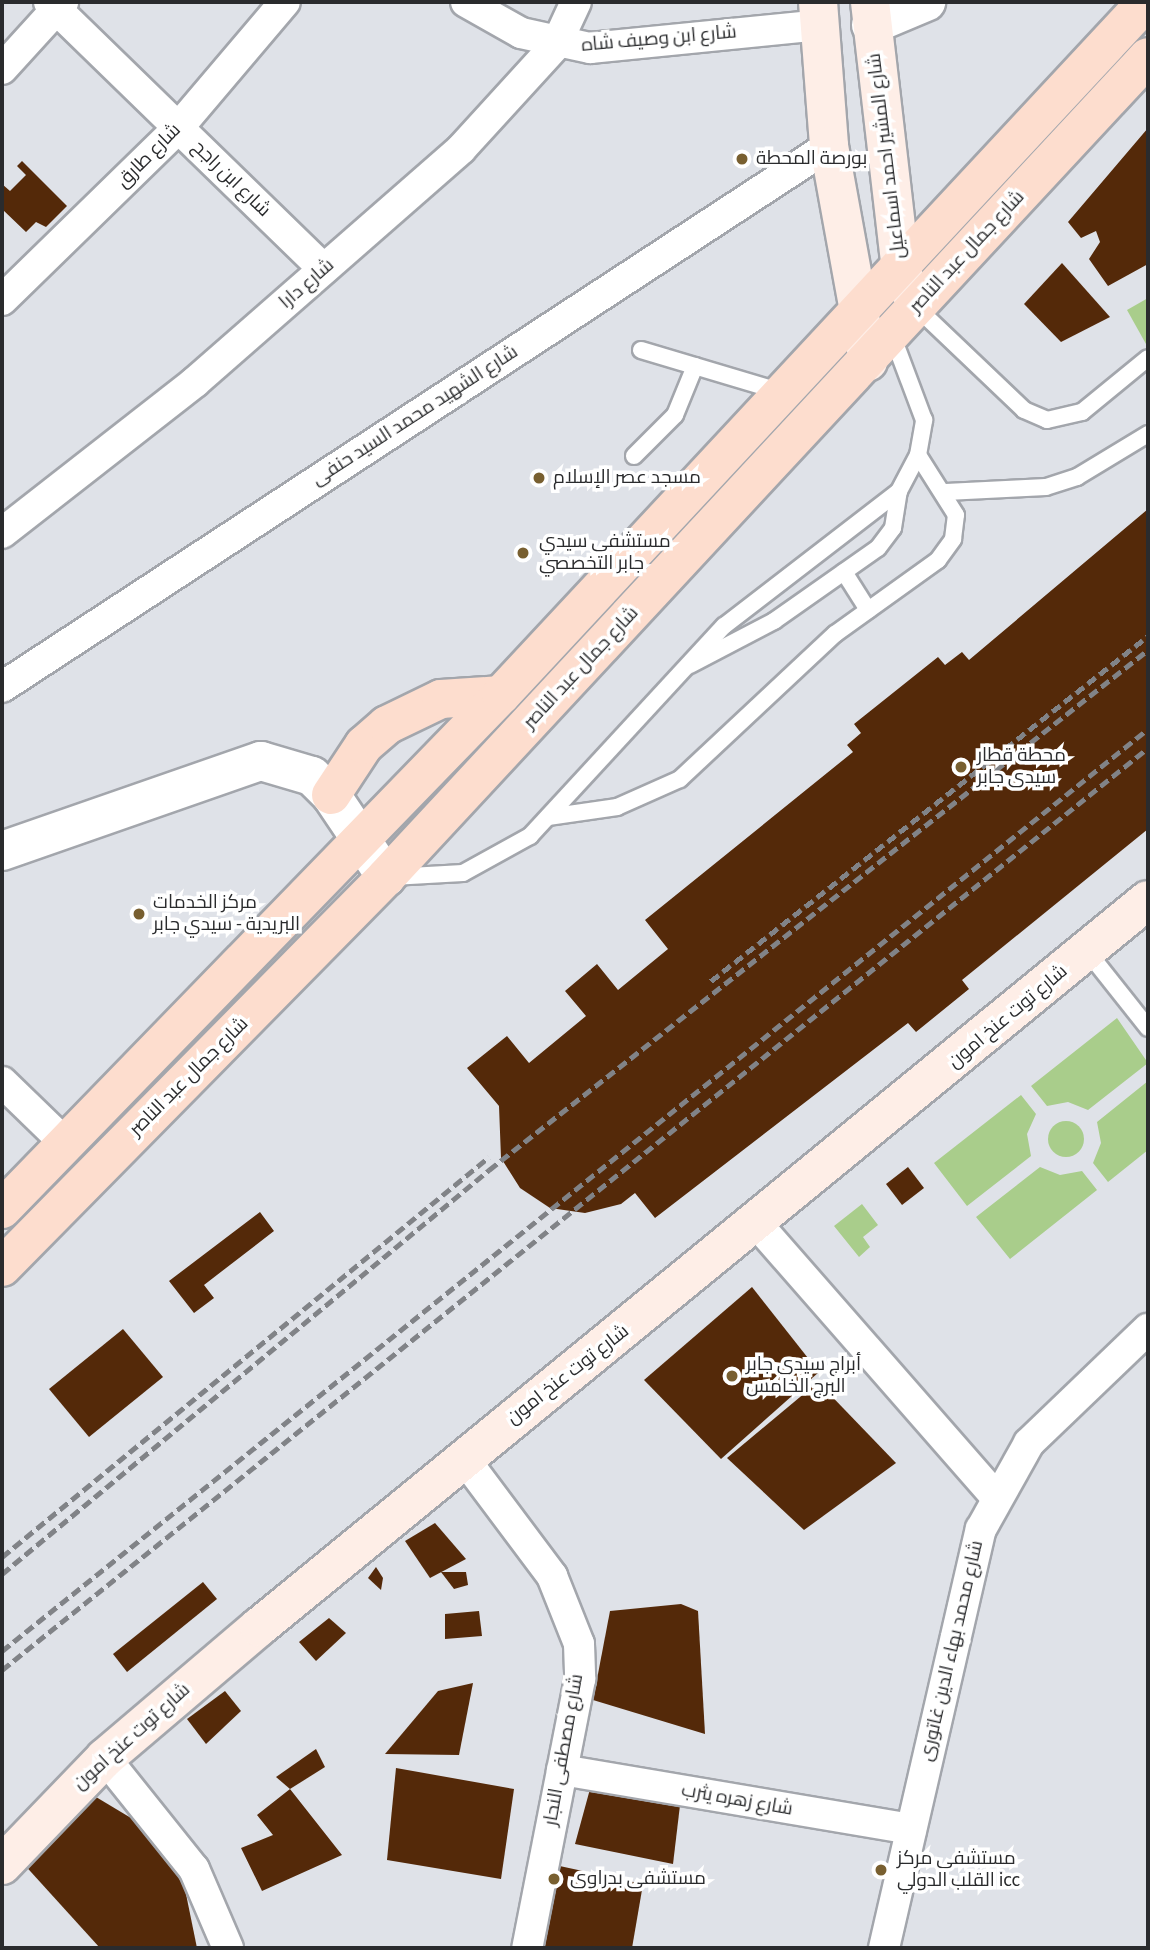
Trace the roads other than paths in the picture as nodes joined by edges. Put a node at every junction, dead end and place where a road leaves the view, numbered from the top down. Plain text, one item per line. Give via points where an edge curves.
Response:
1 (285, 2) edge
2 (466, 2) edge
3 (576, 2) edge
4 (926, 2) edge
5 (1146, 2) edge
6 (56, 4) edge
7 (819, 13) edge
8 (870, 13) edge
9 (556, 45) junction
10 (1148, 57) edge
11 (2, 69) edge
12 (178, 128) junction
13 (829, 146) junction
14 (324, 269) junction
15 (901, 270) junction
16 (2, 300) edge
17 (860, 314) junction
18 (892, 334) junction
19 (641, 350) dead end
20 (1148, 358) edge
21 (695, 366) junction
22 (782, 392) junction
23 (1148, 434) edge
24 (918, 455) junction
25 (634, 456) dead end
26 (899, 491) junction
27 (946, 492) junction
28 (2, 533) edge
29 (844, 572) junction
30 (868, 610) junction
31 (678, 670) junction
32 (2, 687) edge
33 (501, 695) junction
34 (331, 795) junction
35 (548, 817) junction
36 (363, 839) junction
37 (2, 851) edge
38 (386, 877) junction
39 (1148, 900) edge
40 (1087, 951) junction
41 (1148, 1028) edge
42 (2, 1082) edge
43 (66, 1143) junction
44 (2, 1209) edge
45 (757, 1224) junction
46 (2, 1267) edge
47 (1148, 1329) edge
48 (463, 1457) junction
49 (996, 1497) junction
50 (105, 1758) junction
51 (562, 1770) junction
52 (911, 1829) junction
53 (2, 1865) edge
54 (228, 1948) edge
55 (527, 1948) edge
56 (884, 1948) edge

1 - 12 street, شارع طارق
2 - 9 street, شارع ابن وصيف شاه
3 - 9 street, شارع دارا
4 - 8 street
5 - 15 main road, شارع جمال عبد الناصر
6 - 11 street
6 - 12 street, شارع ابن راجح
7 - 9 street, شارع ابن وصيف شاه via 590,48
7 - 13 main road
8 - 15 main road, شارع المشير احمد اسماعيل
9 - 14 street, شارع دارا via 461,149
10 - 18 main road, شارع جمال عبد الناصر
12 - 14 street, شارع ابن راجح
12 - 16 street, شارع طارق
13 - 17 main road
13 - 32 street, شارع الشهيد محمد السيد حنفى
14 - 28 street, شارع دارا via 195,382
15 - 17 main road, شارع جمال عبد الناصر
15 - 18 main road, شارع المشير احمد اسماعيل
17 - 18 main road
17 - 22 main road, شارع جمال عبد الناصر
18 - 20 lane via 1047,420 1082,412
18 - 24 lane via 922,403
18 - 38 main road, شارع جمال عبد الناصر
19 - 21 lane
21 - 22 lane
21 - 25 lane via 675,415
22 - 33 main road, شارع جمال عبد الناصر
23 - 27 lane via 1106,462 1046,487
24 - 26 lane
24 - 27 lane
26 - 29 lane via 886,539
26 - 31 lane via 772,584
27 - 30 lane via 956,527 947,550
29 - 30 lane
29 - 31 lane via 754,633
30 - 35 lane via 799,665 733,735 680,779 617,807
31 - 35 lane
33 - 34 main road via 442,699 387,725 364,745
33 - 36 main road, شارع جمال عبد الناصر
34 - 36 street
34 - 37 street via 287,765 234,765
35 - 38 lane via 510,852 475,869 438,878
36 - 38 street
36 - 43 main road, شارع جمال عبد الناصر
38 - 46 main road, شارع جمال عبد الناصر
39 - 40 main road, شارع توت عنخ امون
40 - 41 lane
40 - 45 main road, شارع توت عنخ امون
42 - 43 street
43 - 44 main road, شارع جمال عبد الناصر
45 - 48 main road, شارع توت عنخ امون
45 - 49 street
47 - 49 street, شارع محمد بهاء الدين غاتورى via 1038,1434
48 - 50 main road, شارع توت عنخ امون
48 - 51 street, شارع مصطفى النجار via 569,1609 580,1679
49 - 52 street, شارع محمد بهاء الدين غاتورى via 967,1577
50 - 53 main road, شارع توت عنخ امون
50 - 54 street via 194,1869
51 - 52 street, شارع زهره يثرب
51 - 55 street, شارع مصطفى النجار
52 - 56 street, شارع محمد بهاء الدين غاتورى

